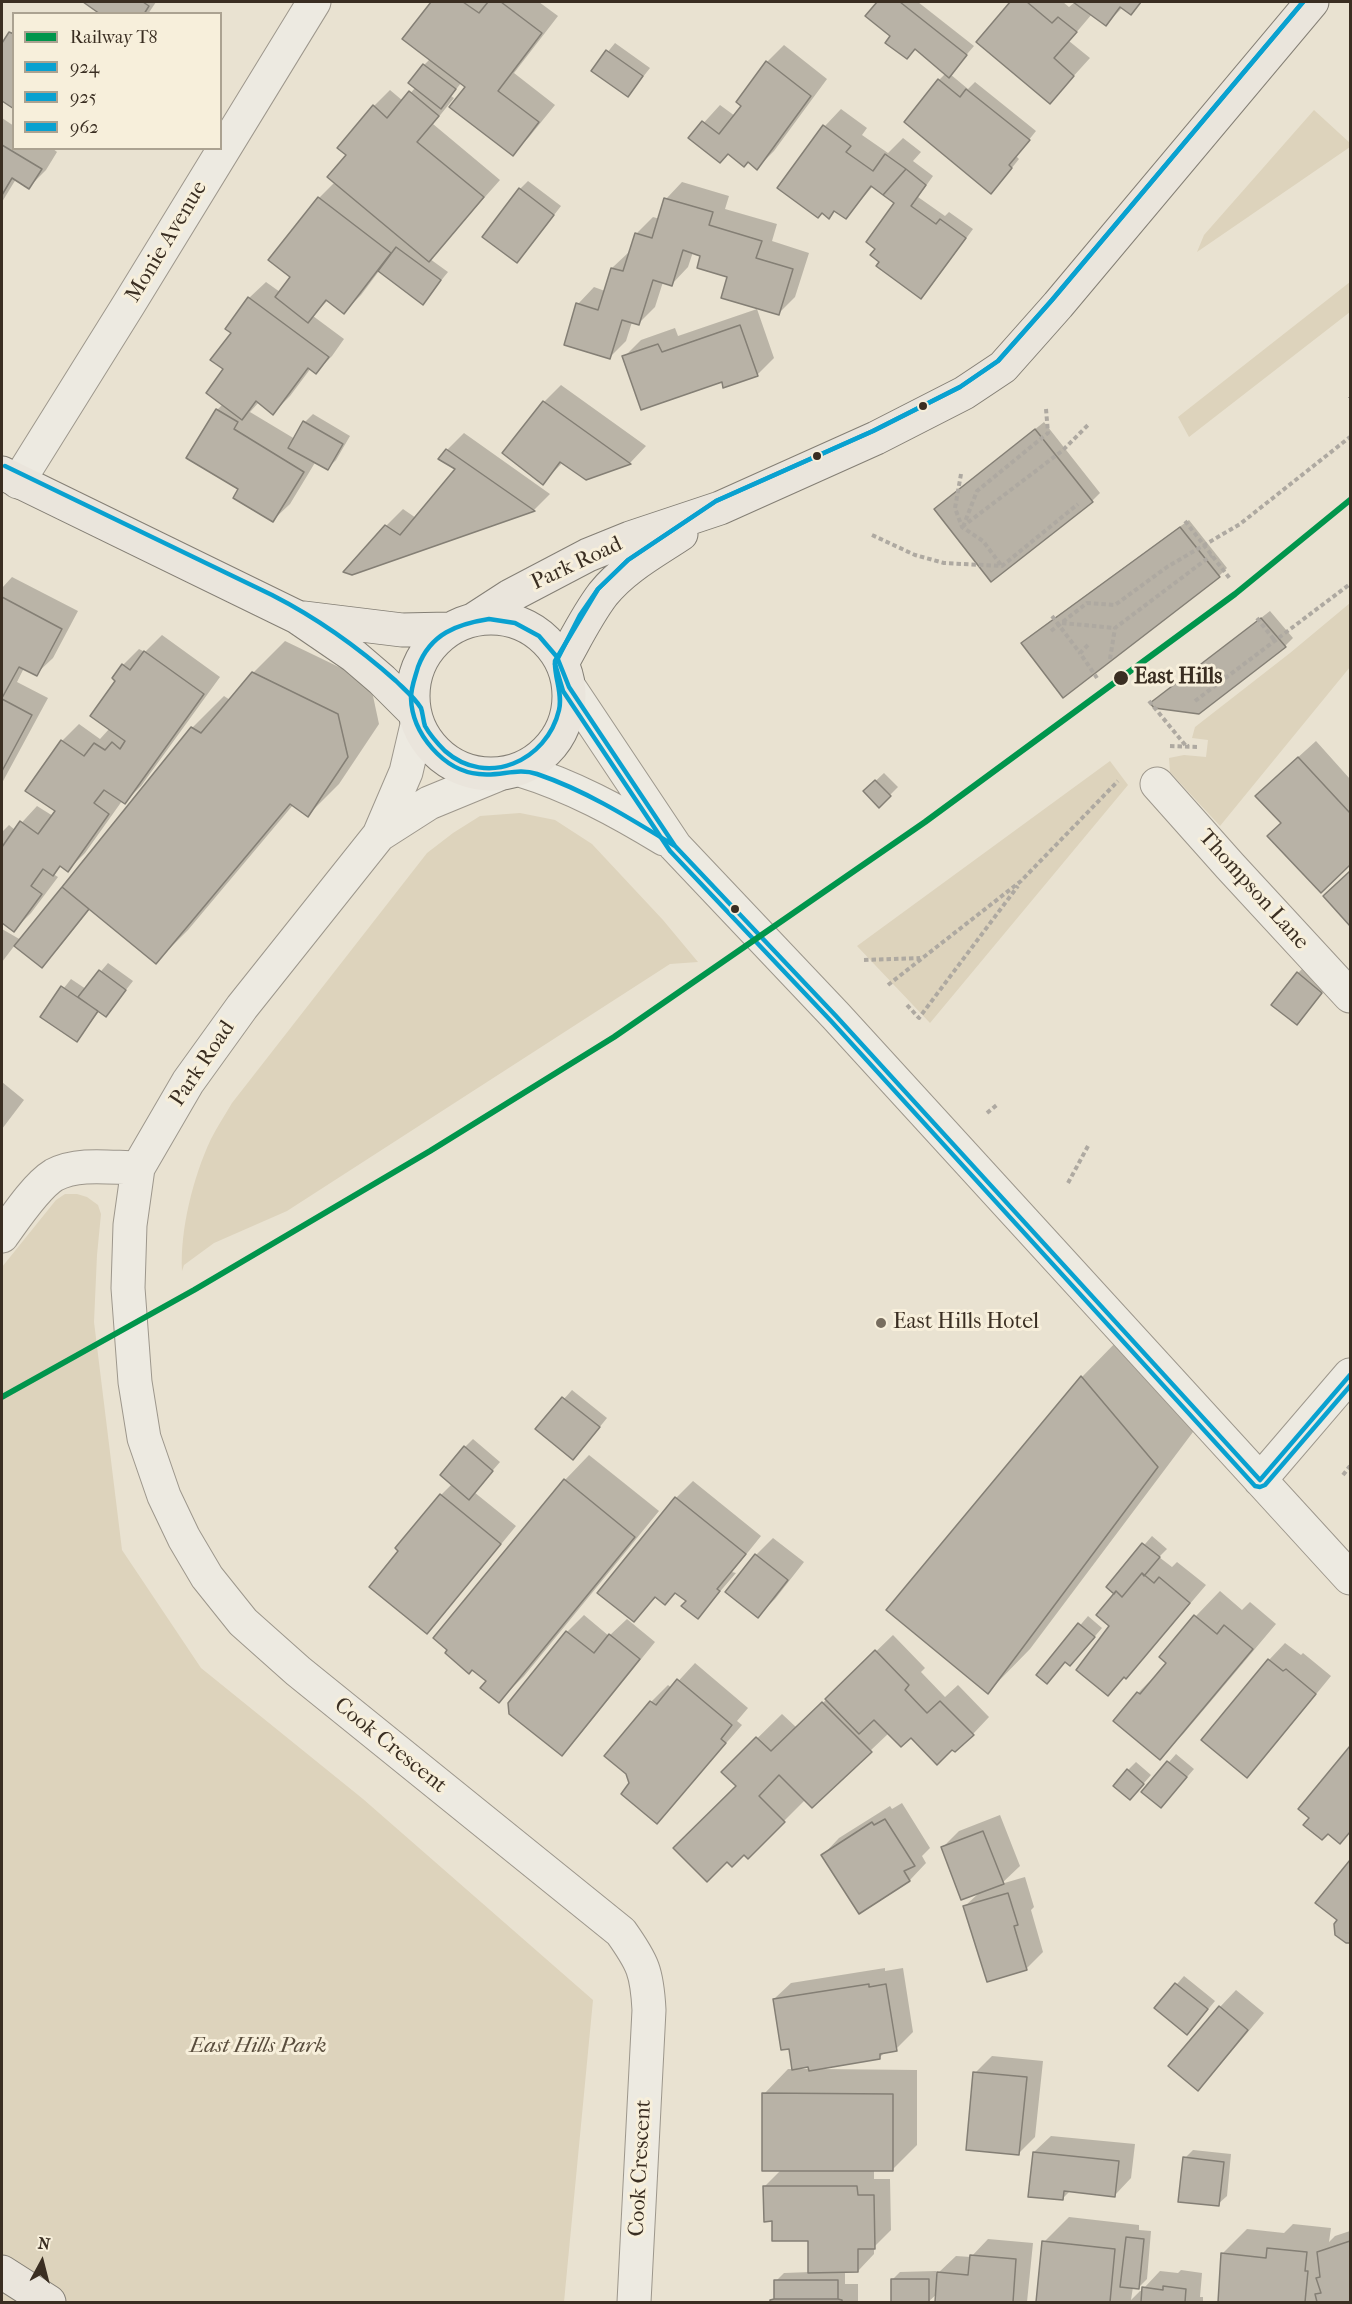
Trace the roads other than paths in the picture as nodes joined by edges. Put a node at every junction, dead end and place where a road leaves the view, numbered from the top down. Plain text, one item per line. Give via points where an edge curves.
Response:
1 (314, 2) edge
2 (1312, 2) edge
3 (222, 146) edge
4 (219, 150) edge
5 (10, 477) edge
6 (720, 508) junction
7 (297, 616) junction
8 (461, 625) junction
9 (566, 675) junction
10 (415, 718) junction
11 (509, 772) junction
12 (1157, 784) dead end
13 (379, 835) junction
14 (675, 846) junction
15 (1350, 996) edge
16 (138, 1168) junction
17 (2, 1236) edge
18 (1350, 1375) edge
19 (1260, 1480) junction
20 (1350, 1578) edge
21 (2, 2272) edge
22 (49, 2302) edge
23 (634, 2302) edge

1 - 3 street, Monie Avenue
2 - 6 main road, Park Road via 1003,367 964,393 876,438
4 - 5 street, Monie Avenue
5 - 7 main road
6 - 8 main road, Park Road via 588,555
6 - 9 main road, Park Road via 632,566 604,593 586,619
7 - 8 main road via 402,630
7 - 10 main road via 382,680
8 - 9 main road via 500,618 525,625 547,641
8 - 10 main road via 431,644 418,664 412,688
9 - 11 main road via 569,708 564,728 538,760
9 - 14 street
10 - 11 main road via 430,747 448,763 472,773
10 - 13 street, Park Road via 406,772
11 - 13 street, Park Road via 429,803
11 - 14 street via 551,779 628,817
12 - 15 street, Thompson Lane
13 - 16 street, Park Road via 242,1007 188,1082
14 - 19 street
16 - 17 street via 87,1167 54,1176
16 - 23 street, Cook Crescent via 130,1225 128,1288 135,1382 144,1438 164,1496 207,1577 243,1622 298,1671 621,1932 639,1957 648,1983 649,2010
18 - 19 street
19 - 20 street
21 - 22 main road

